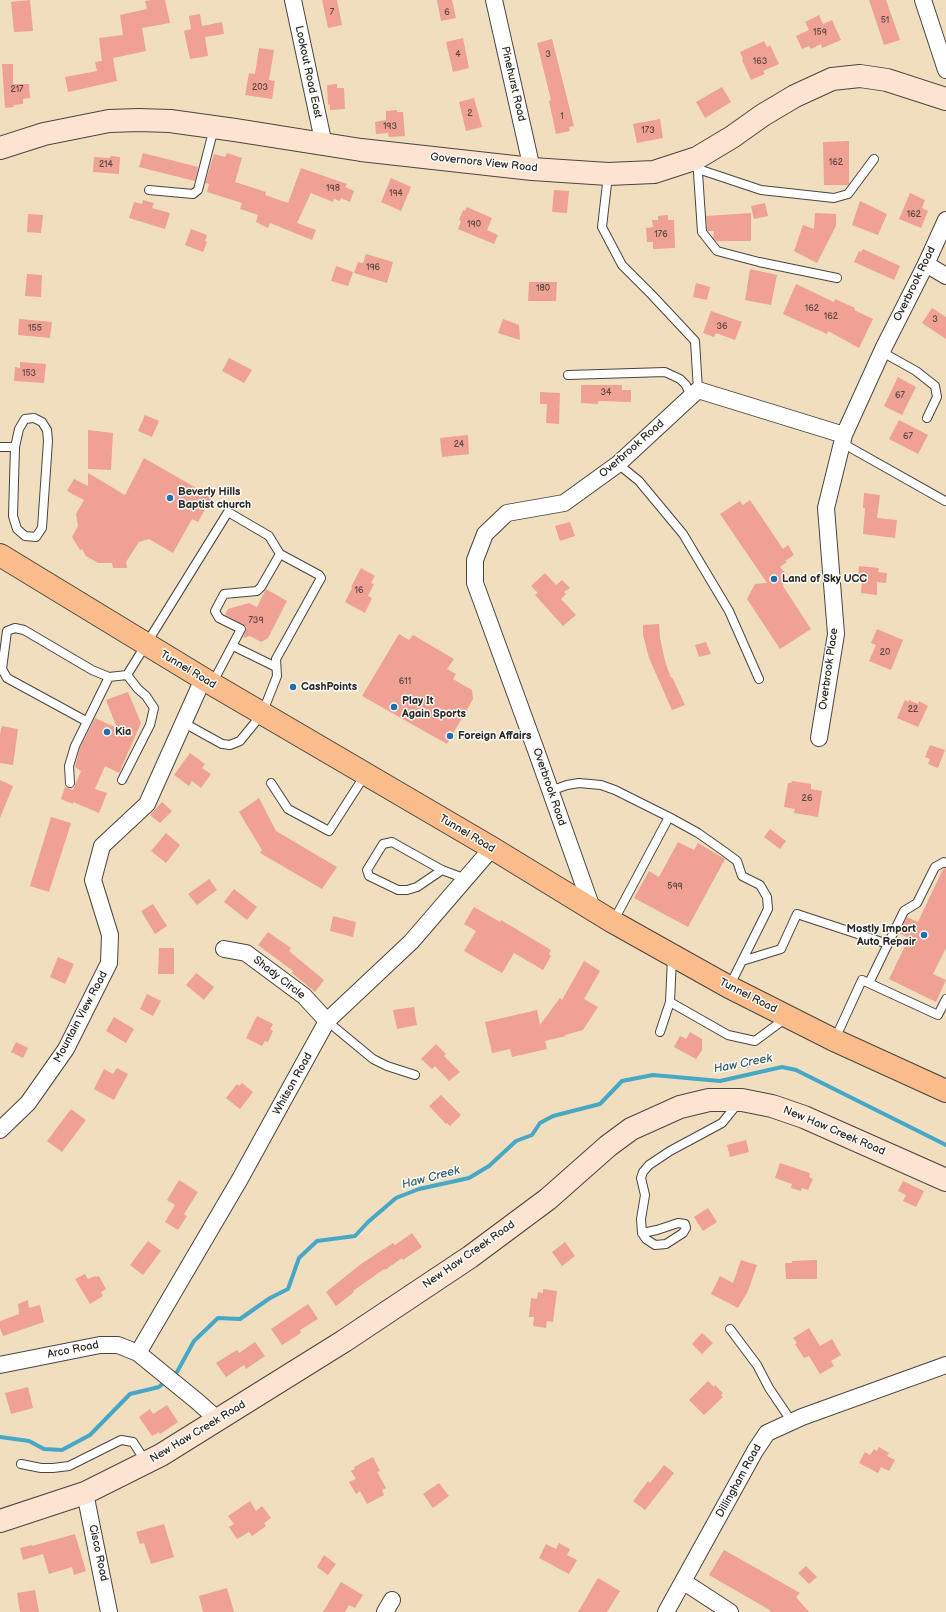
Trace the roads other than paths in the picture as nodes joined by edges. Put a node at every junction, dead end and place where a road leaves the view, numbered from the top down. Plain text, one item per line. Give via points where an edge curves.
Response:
1 (293, 0) edge
2 (494, 0) edge
3 (923, 0) edge
4 (946, 70) edge
5 (946, 99) edge
6 (214, 127) junction
7 (324, 144) junction
8 (0, 148) edge
9 (874, 159) dead end
10 (697, 163) junction
11 (532, 169) junction
12 (608, 174) junction
13 (149, 190) dead end
14 (946, 220) edge
15 (926, 264) junction
16 (946, 276) edge
17 (838, 278) dead end
18 (882, 352) junction
19 (568, 375) dead end
20 (695, 393) junction
21 (927, 418) dead end
22 (843, 439) junction
23 (0, 447) edge
24 (15, 448) junction
25 (618, 464) junction
26 (945, 501) dead end
27 (280, 554) junction
28 (0, 555) edge
29 (147, 645) junction
30 (232, 646) junction
31 (276, 667) junction
32 (127, 675) junction
33 (109, 677) junction
34 (759, 679) dead end
35 (208, 682) junction
36 (262, 714) junction
37 (86, 721) junction
38 (184, 723) junction
39 (819, 738) dead end
40 (365, 775) junction
41 (122, 780) dead end
42 (70, 783) dead end
43 (271, 783) dead end
44 (550, 791) junction
45 (669, 817) junction
46 (492, 848) junction
47 (946, 863) edge
48 (442, 870) junction
49 (466, 879) junction
50 (593, 911) junction
51 (613, 922) junction
52 (888, 944) junction
53 (224, 949) dead end
54 (672, 955) junction
55 (742, 961) junction
56 (866, 981) junction
57 (729, 987) junction
58 (946, 999) edge
59 (670, 1002) junction
60 (789, 1017) junction
61 (327, 1021) junction
62 (660, 1032) dead end
63 (834, 1040) junction
64 (415, 1075) dead end
65 (946, 1091) edge
66 (741, 1100) junction
67 (0, 1130) edge
68 (946, 1180) edge
69 (642, 1233) junction
70 (730, 1329) dead end
71 (138, 1353) junction
72 (0, 1365) edge
73 (946, 1365) edge
74 (216, 1419) junction
75 (792, 1422) junction
76 (146, 1463) junction
77 (21, 1464) dead end
78 (85, 1494) junction
79 (0, 1521) edge
80 (684, 1582) junction
81 (110, 1612) edge
82 (666, 1612) edge
83 (730, 1612) edge

1 - 7 street, Lookout Road East
2 - 11 street, Pinehurst Road
3 - 4 street
5 - 10 street, Governors View Road via 887,80 860,76 832,79 762,114
6 - 7 street, Governors View Road
6 - 8 street, Governors View Road via 170,121 109,121 44,134
6 - 13 lane via 198,190 193,194
7 - 11 street, Governors View Road
9 - 10 lane via 848,194 834,198 761,190
10 - 12 street, Governors View Road via 654,172
10 - 17 lane via 702,232 717,252
11 - 12 street, Governors View Road
12 - 20 lane via 602,227 622,266 695,341
14 - 15 street, Overbrook Road
15 - 16 street
15 - 18 street, Overbrook Road
18 - 21 lane via 916,371 935,386 937,397
18 - 22 street, Overbrook Road
19 - 20 lane via 665,372 680,378
20 - 22 street
20 - 25 street, Overbrook Road
22 - 26 lane
22 - 39 street, Overbrook Place via 826,508 836,634
23 - 24 lane
24 - 24 lane via 13,516 16,529 25,536 36,537 42,528 48,441 47,430 42,422 34,418 25,419 19,429
25 - 34 lane via 639,481 683,534 729,611
25 - 44 street, Overbrook Road via 564,503 507,513 484,534 475,560 475,583
27 - 29 lane via 270,536 228,512
27 - 30 lane via 257,591 224,594 215,612 219,618 241,629
27 - 31 lane via 321,578 276,659
28 - 29 main road, Tunnel Road
29 - 32 lane
29 - 35 main road, Tunnel Road
30 - 31 lane
30 - 35 lane
31 - 36 lane via 277,676
32 - 33 lane
32 - 41 lane via 154,708 150,725
33 - 37 lane
33 - 37 lane via 92,670 24,630 15,628 7,632 2,669 7,678
35 - 36 main road, Tunnel Road
35 - 38 street, Mountain View Road
36 - 38 lane via 240,742 230,745 222,744
36 - 40 main road, Tunnel Road
37 - 42 lane via 69,766
38 - 67 street, Mountain View Road via 148,804 102,846 93,880 110,935 110,963 66,1049 28,1103
40 - 43 lane via 329,831 288,809
40 - 46 main road, Tunnel Road
44 - 45 lane via 579,783 601,785
44 - 50 street, Overbrook Road
45 - 51 lane
45 - 55 lane via 698,833 737,861 742,876 760,885 767,897 768,909
46 - 49 street, Whitson Road
46 - 50 main road, Tunnel Road
47 - 52 lane via 935,867 917,903 904,911
48 - 48 lane via 392,842 383,844 367,870 369,876 398,890 417,887
48 - 49 lane
49 - 61 street, Whitson Road via 411,942
50 - 51 main road, Tunnel Road
51 - 54 main road, Tunnel Road
52 - 55 lane via 797,914 781,949
52 - 56 lane
53 - 61 street, Shady Circle via 246,953 304,996
54 - 57 main road, Tunnel Road
54 - 59 lane
55 - 57 lane
56 - 58 lane via 938,1015
56 - 63 lane
57 - 60 main road, Tunnel Road
59 - 60 lane via 728,1036 755,1041
59 - 62 lane
60 - 63 main road, Tunnel Road
61 - 64 lane via 373,1059
61 - 71 street, Whitson Road via 240,1179
63 - 65 main road, Tunnel Road
66 - 68 street, New Haw Creek Road via 772,1106 804,1117
66 - 69 lane via 722,1123 670,1150 643,1172 641,1178 645,1195 641,1219
66 - 74 street, New Haw Creek Road via 709,1100 680,1107 631,1129 548,1199 470,1257 338,1345
69 - 69 lane via 655,1245 666,1244 683,1233 686,1228 684,1224 678,1223
70 - 75 lane via 757,1365
71 - 72 street, Arco Road via 118,1345 100,1345
71 - 74 street, Arco Road
73 - 75 street, Dillingham Road
74 - 76 street, New Haw Creek Road
75 - 80 street, Dillingham Road via 767,1433
76 - 77 lane via 132,1442 121,1440 69,1466 41,1468
76 - 78 street, New Haw Creek Road
78 - 79 street, New Haw Creek Road
78 - 81 street, Cisco Road
80 - 82 street, Dillingham Road
80 - 83 street

